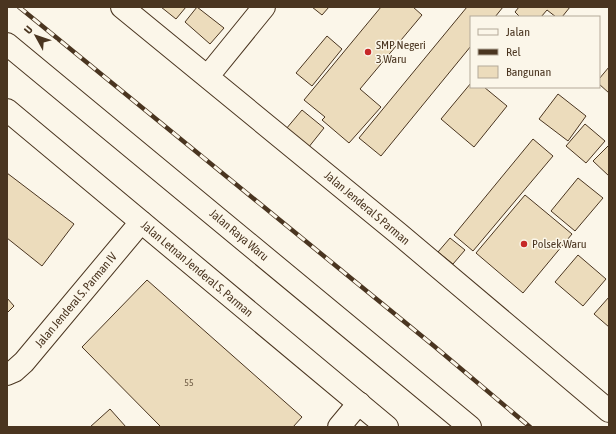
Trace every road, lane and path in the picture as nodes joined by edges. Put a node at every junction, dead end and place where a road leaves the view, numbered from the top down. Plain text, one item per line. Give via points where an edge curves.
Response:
1 (122, 7) edge
2 (264, 7) edge
3 (7, 44) edge
4 (208, 76) junction
5 (7, 110) edge
6 (141, 222) junction
7 (7, 374) edge
8 (359, 403) junction
9 (609, 411) edge
10 (339, 427) edge
11 (387, 427) edge
12 (470, 427) edge

1 - 4 main road, Jalan Jenderal S Parman
2 - 4 main road
3 - 12 main road, Jalan Raya Waru
4 - 9 main road, Jalan Jenderal S Parman
5 - 6 main road, Jalan Letnan Jenderal S. Parman
6 - 7 main road, Jalan Jenderal S. Parman IV via 24,362 14,372
6 - 8 main road, Jalan Letnan Jenderal S. Parman
8 - 10 main road
8 - 11 main road, Jalan Letnan Jenderal S. Parman

